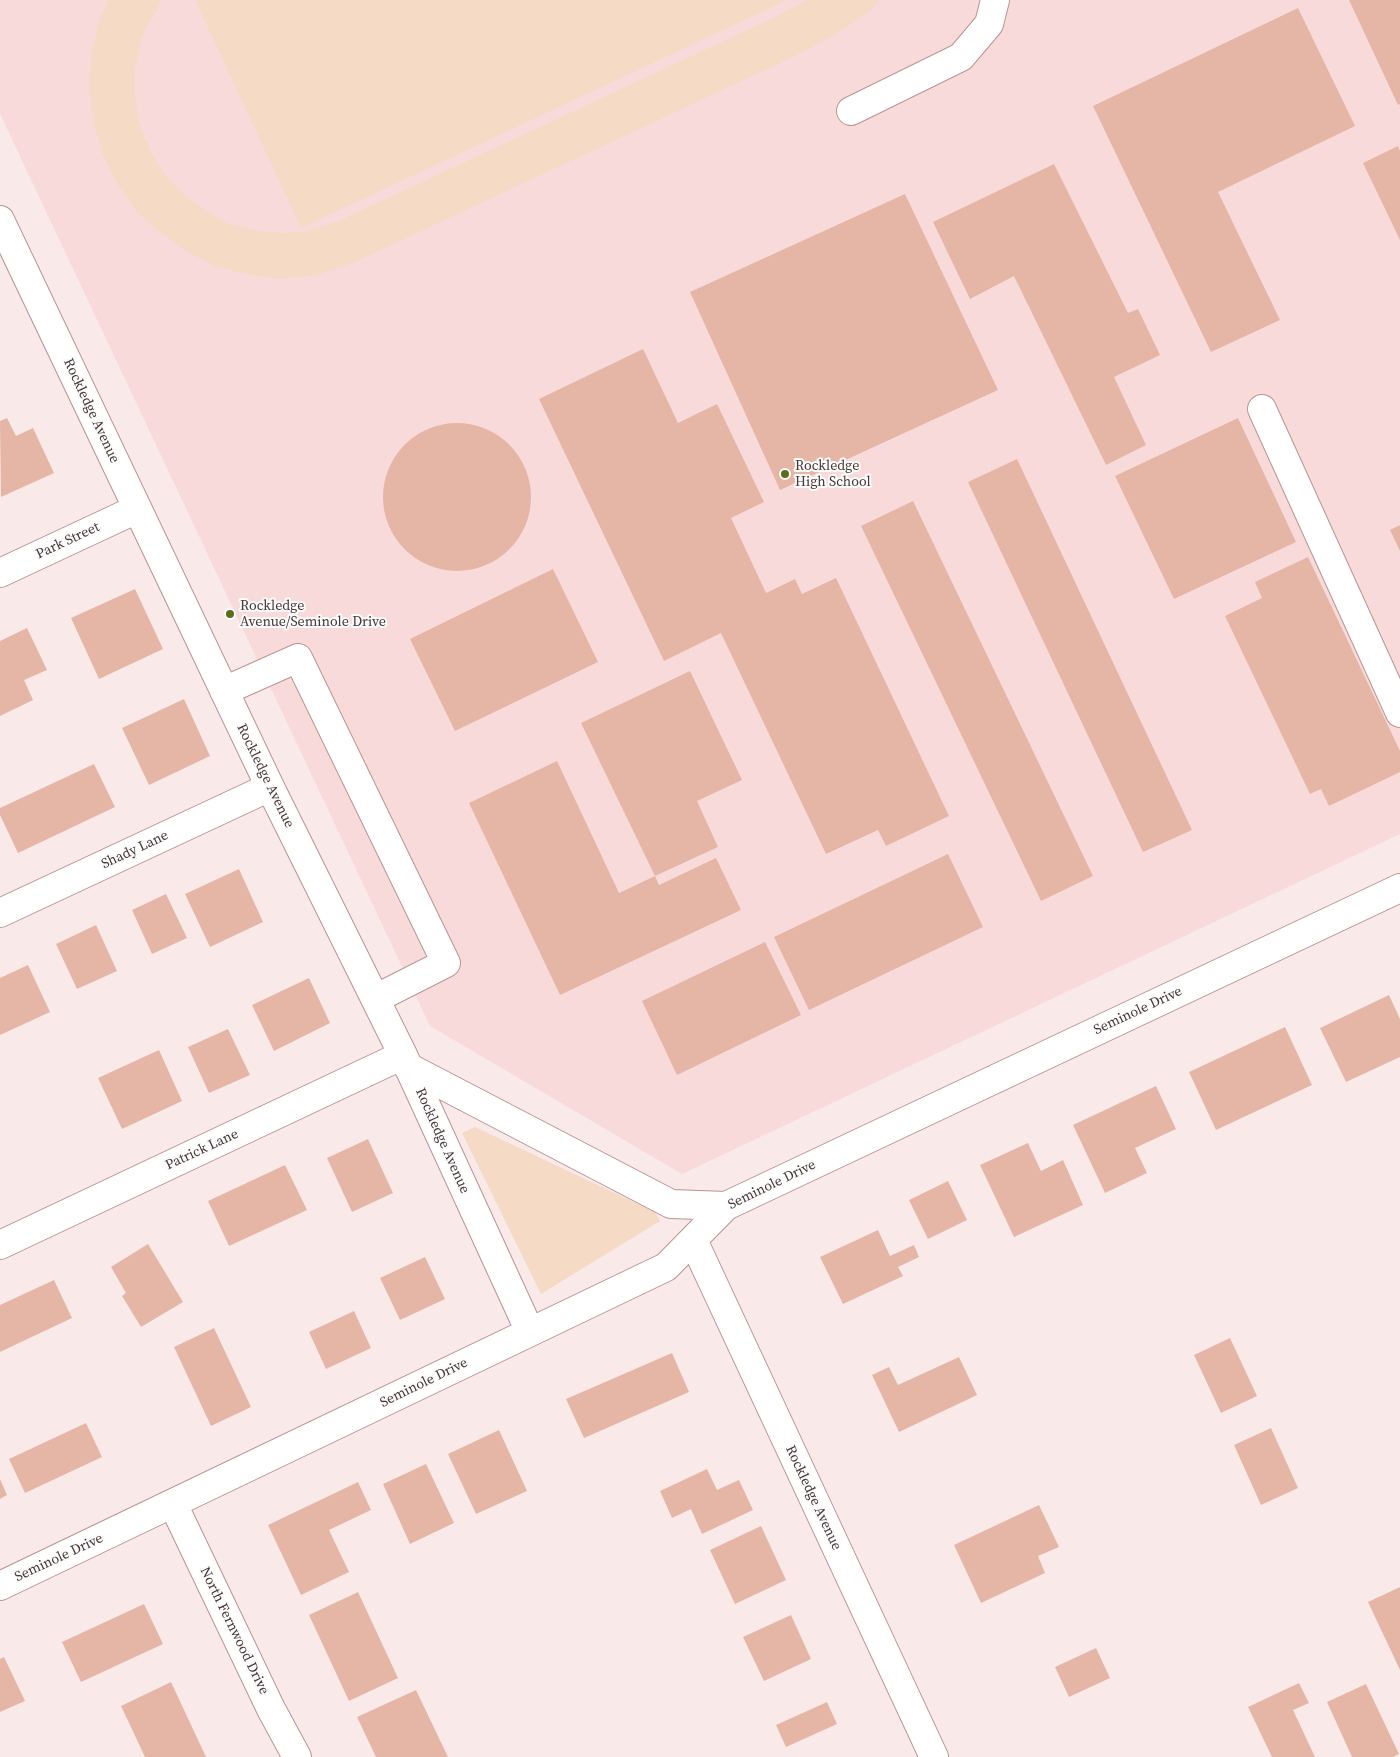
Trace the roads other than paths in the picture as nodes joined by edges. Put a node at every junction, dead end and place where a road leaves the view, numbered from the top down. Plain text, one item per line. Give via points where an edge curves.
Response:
1 (995, 0) edge
2 (850, 111) dead end
3 (0, 220) edge
4 (1262, 410) dead end
5 (137, 509) junction
6 (0, 573) edge
7 (224, 691) junction
8 (1400, 713) edge
9 (270, 787) junction
10 (1400, 888) edge
11 (0, 913) edge
12 (375, 998) junction
13 (406, 1061) junction
14 (726, 1206) junction
15 (693, 1240) junction
16 (0, 1245) edge
17 (530, 1332) junction
18 (172, 1504) junction
19 (0, 1586) edge
20 (297, 1757) edge
21 (934, 1757) edge

1 - 2 street via 989,24 961,57
3 - 5 street, Rockledge Avenue
4 - 8 street
5 - 6 street, Park Street
5 - 7 street, Rockledge Avenue
7 - 9 street, Rockledge Avenue
7 - 12 street via 298,658 446,964
9 - 11 street, Shady Lane
9 - 12 street, Rockledge Avenue
10 - 14 street, Seminole Drive
12 - 13 street, Rockledge Avenue
13 - 14 street via 671,1204
13 - 16 street, Patrick Lane
13 - 17 street, Rockledge Avenue
14 - 15 street, Seminole Drive
15 - 17 street, Seminole Drive via 666,1267
15 - 21 street, Rockledge Avenue
17 - 18 street, Seminole Drive
18 - 19 street, Seminole Drive
18 - 20 street, North Fernwood Drive

